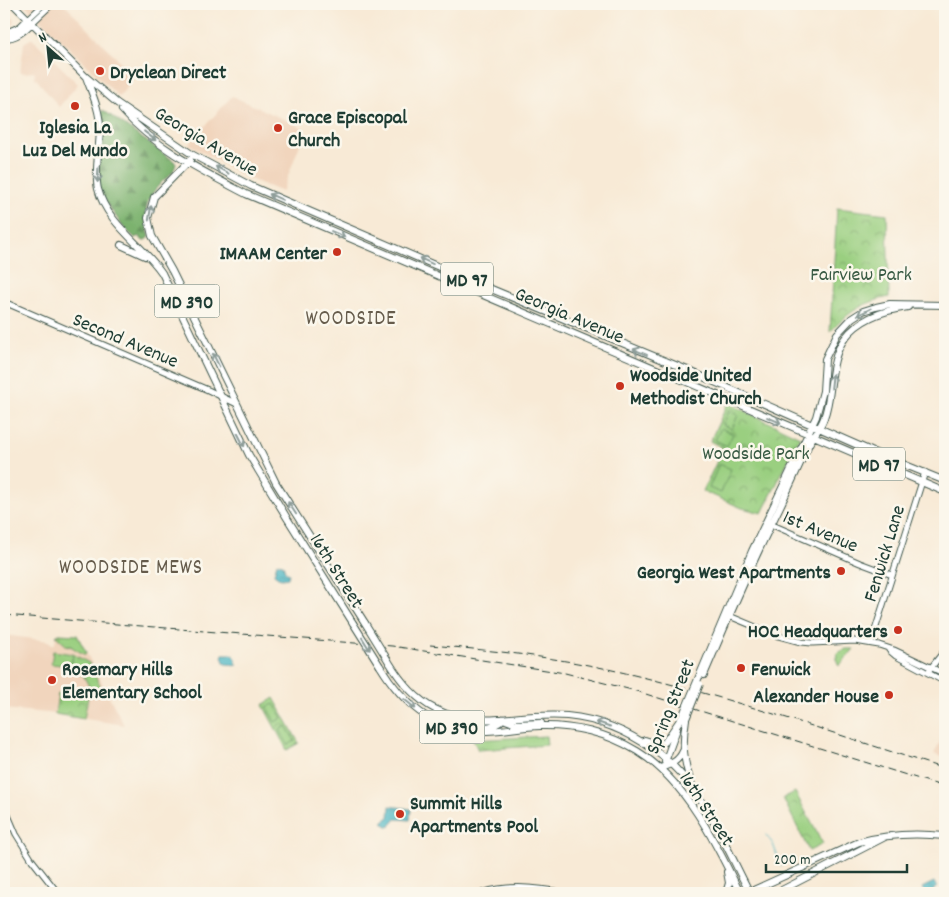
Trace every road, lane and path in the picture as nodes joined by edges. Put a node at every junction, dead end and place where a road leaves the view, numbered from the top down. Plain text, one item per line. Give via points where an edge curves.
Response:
1 (13, 4) edge
2 (44, 4) edge
3 (51, 4) edge
4 (30, 21) junction
5 (4, 34) edge
6 (4, 38) edge
7 (85, 76) junction
8 (117, 103) junction
9 (193, 155) junction
10 (188, 162) junction
11 (121, 244) dead end
12 (150, 258) junction
13 (4, 302) edge
14 (945, 305) edge
15 (221, 396) junction
16 (237, 404) junction
17 (815, 426) junction
18 (811, 435) junction
19 (925, 472) junction
20 (945, 481) edge
21 (922, 482) junction
22 (945, 492) edge
23 (768, 523) junction
24 (892, 575) junction
25 (727, 614) junction
26 (871, 643) junction
27 (886, 648) junction
28 (945, 650) edge
29 (932, 667) junction
30 (927, 672) junction
31 (945, 674) edge
32 (945, 682) edge
33 (503, 718) junction
34 (684, 718) junction
35 (445, 725) junction
36 (550, 726) junction
37 (627, 734) junction
38 (683, 750) junction
39 (669, 762) junction
40 (660, 768) junction
41 (694, 791) junction
42 (4, 806) edge
43 (886, 836) junction
44 (945, 836) edge
45 (726, 866) junction
46 (58, 893) edge
47 (483, 893) edge
48 (564, 893) edge
49 (726, 893) edge
50 (740, 893) edge
51 (749, 893) edge
52 (776, 893) edge

1 - 4 main road, Georgia Avenue / MD 97
2 - 4 street
3 - 4 street
4 - 5 main road
4 - 6 main road via 24,31
4 - 7 main road, Georgia Avenue / MD 97
7 - 8 main road, Georgia Avenue / MD 97
7 -> 12 main road, 16th Street / MD 390 via 100,118 99,194 117,222
8 - 9 main road, Georgia Avenue / MD 97
8 -> 10 main road, Georgia Avenue / MD 97 via 134,124
9 - 10 main road, 16th Street / MD 390
17 -> 9 main road, Georgia Avenue / MD 97 via 283,200
16 -> 10 main road, 16th Street / MD 390 via 149,226 154,197
10 -> 18 main road, Georgia Avenue / MD 97 via 246,194
11 - 12 main road
12 - 15 main road, 16th Street / MD 390 via 167,282
13 - 15 street, Second Avenue
14 - 17 main road, Spring Street via 883,305 863,311 847,323 825,359 823,391
15 - 16 street, Second Avenue
15 -> 35 main road, 16th Street / MD 390, bridge via 249,455 286,518 395,690 413,708
33 -> 16 main road, 16th Street / MD 390, bridge via 464,718 430,707 406,687 281,492
17 - 18 main road, Spring Street
17 - 19 main road, Georgia Avenue / MD 97
18 - 21 main road, Georgia Avenue / MD 97
18 - 23 main road, Spring Street
19 - 20 main road, Georgia Avenue / MD 97
19 - 21 street, Fenwick Lane
21 - 22 main road, Georgia Avenue / MD 97
21 - 24 street, Fenwick Lane
23 - 24 street, 1st Avenue
23 - 25 main road, Spring Street
24 - 26 street, Fenwick Lane
25 - 26 street via 775,635 801,642
25 - 34 main road, Spring Street, bridge
26 - 27 street
27 - 29 street
27 - 30 street
28 - 29 street
29 - 30 street
29 - 31 street
30 - 32 street
33 - 35 main road via 494,726
33 - 36 main road via 516,724 539,722
37 -> 33 main road, 16th Street / MD 390 via 597,722 567,716
34 - 37 main road via 660,745
34 - 38 main road, Spring Street
34 - 39 main road, Spring Street
35 - 36 main road, 16th Street / MD 390 via 474,731
36 - 40 main road, 16th Street / MD 390 via 594,732 616,740
37 - 39 main road, 16th Street / MD 390 via 656,750
38 - 39 main road, Spring Street via 682,755
38 - 41 main road
39 - 40 main road, Spring Street
39 - 41 main road, 16th Street / MD 390
40 - 45 main road, 16th Street / MD 390 via 694,810
41 - 51 main road, 16th Street / MD 390
42 - 46 street via 32,860
43 - 44 main road
43 - 51 main road via 844,848
43 - 52 main road
45 - 49 main road
45 - 50 main road, 16th Street / MD 390
47 - 48 main road via 520,887

